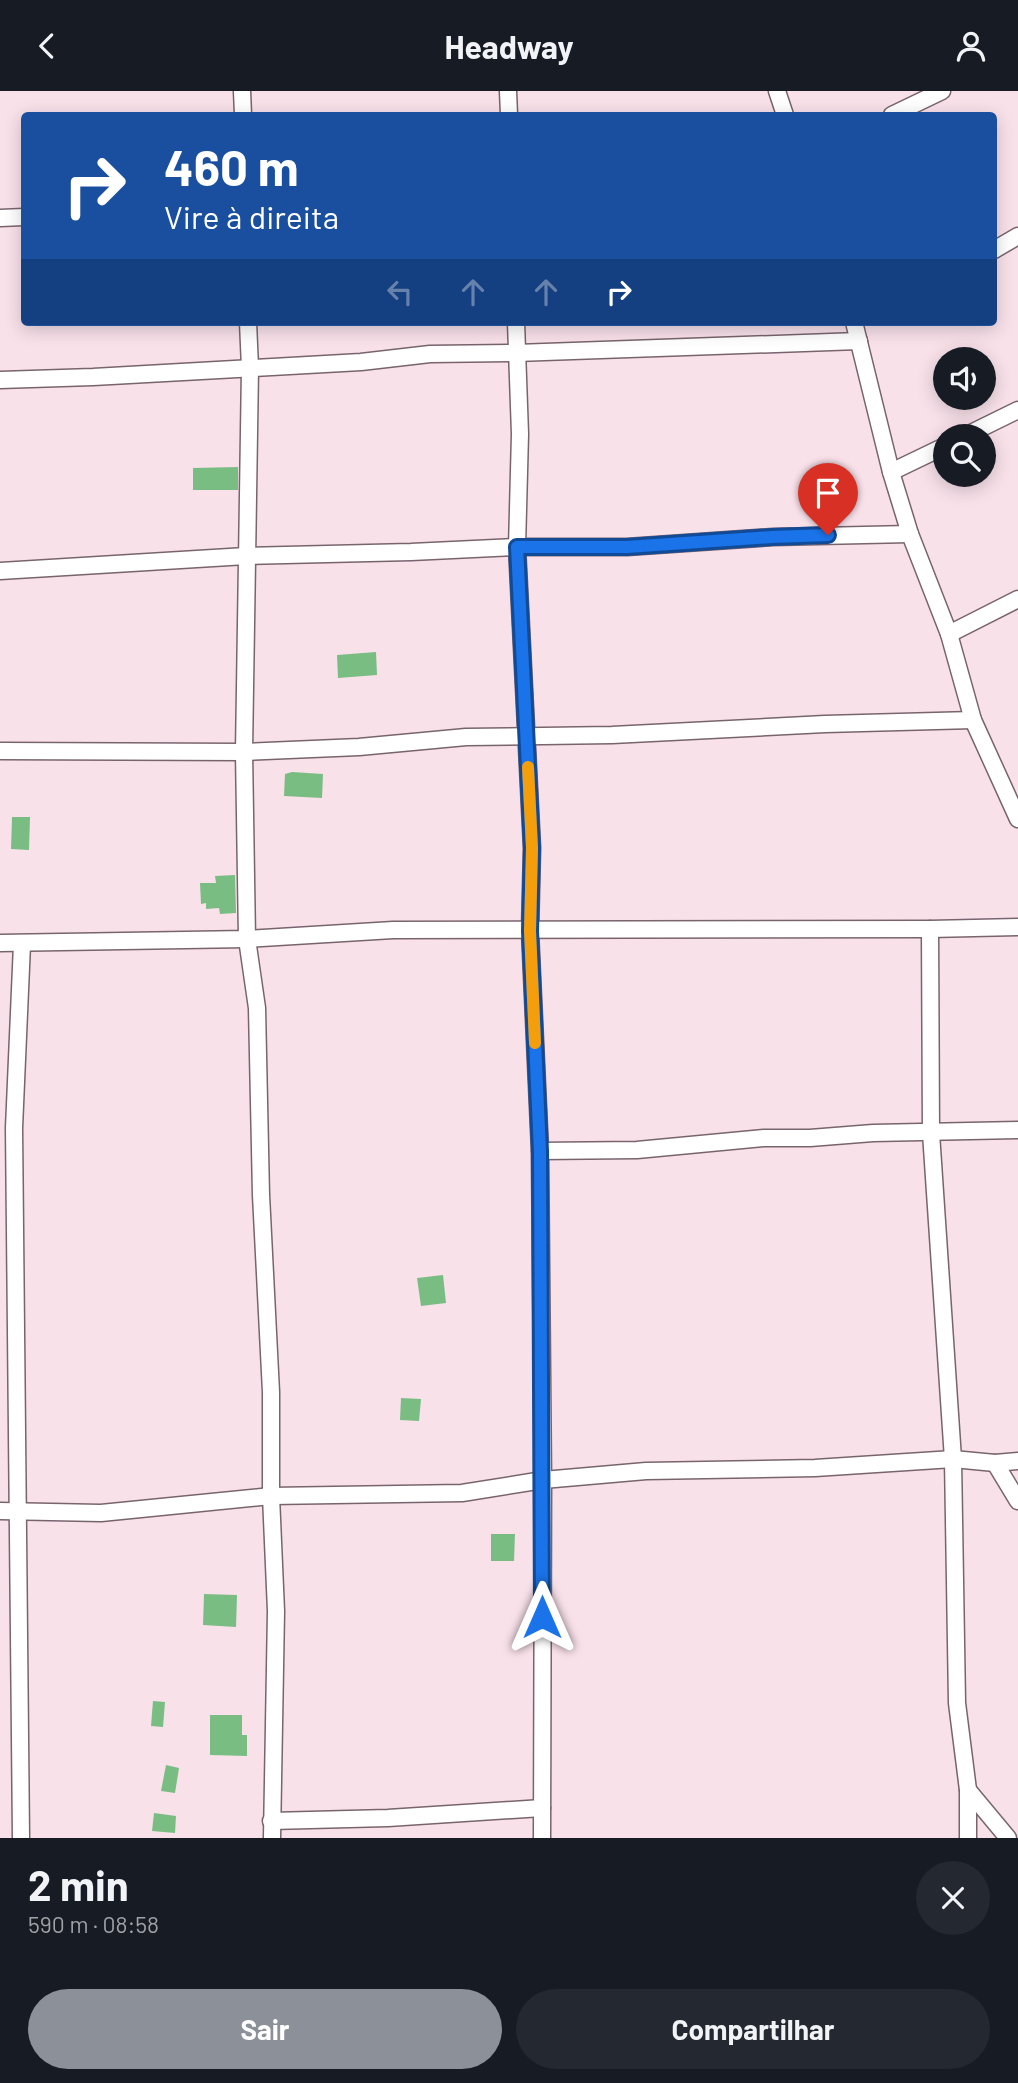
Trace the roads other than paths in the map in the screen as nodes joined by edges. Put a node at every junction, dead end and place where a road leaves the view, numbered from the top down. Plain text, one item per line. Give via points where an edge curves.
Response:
1 (243, 91) edge
2 (508, 91) edge
3 (777, 91) edge
4 (942, 91) edge
5 (243, 112) edge
6 (509, 112) edge
7 (784, 112) edge
8 (898, 112) edge
9 (21, 217) edge
10 (0, 218) edge
11 (1018, 236) edge
12 (997, 248) edge
13 (248, 326) edge
14 (516, 326) edge
15 (858, 328) edge
16 (516, 353) junction
17 (250, 368) junction
18 (0, 380) edge
19 (1018, 410) edge
20 (989, 424) edge
21 (933, 452) edge
22 (891, 472) junction
23 (910, 534) junction
24 (517, 547) junction
25 (246, 556) junction
26 (0, 571) edge
27 (1018, 599) edge
28 (949, 634) junction
29 (973, 720) junction
30 (526, 736) junction
31 (0, 751) edge
32 (244, 752) junction
33 (1011, 787) edge
34 (1018, 819) edge
35 (1018, 927) edge
36 (930, 929) junction
37 (530, 931) junction
38 (247, 940) junction
39 (0, 943) edge
40 (22, 944) junction
41 (1018, 1130) edge
42 (931, 1133) junction
43 (540, 1151) junction
44 (953, 1459) junction
45 (1018, 1461) edge
46 (995, 1463) junction
47 (543, 1480) junction
48 (271, 1496) junction
49 (1018, 1501) edge
50 (19, 1510) junction
51 (0, 1511) edge
52 (968, 1790) junction
53 (542, 1808) junction
54 (271, 1821) junction
55 (21, 1838) edge
56 (272, 1838) edge
57 (542, 1838) edge
58 (968, 1838) edge
59 (1008, 1838) edge

1 - 5 street
2 - 6 street
3 - 7 street
4 - 8 street
9 - 10 street
11 - 12 street
13 - 17 street
14 - 16 street
15 - 16 street
15 - 22 street
16 - 17 street via 430,354
16 - 24 street via 520,434
17 - 18 street
17 - 25 street
19 - 20 street
21 - 22 street
22 - 23 street
23 - 24 street via 627,547
23 - 28 street
24 - 25 street
24 - 30 street
25 - 26 street
25 - 32 street
27 - 28 street
28 - 29 street
29 - 30 street
29 - 33 street
30 - 32 street
30 - 37 street via 532,848
31 - 32 street
32 - 38 street
33 - 34 street
35 - 36 street
36 - 37 street
36 - 42 street
37 - 38 street via 393,930
37 - 43 street
38 - 40 street
38 - 48 street via 257,1007
39 - 40 street
40 - 50 street via 14,1128
41 - 42 street
42 - 43 street
42 - 44 street
43 - 47 street
44 - 46 street
44 - 47 street via 815,1468 646,1471
44 - 52 street via 957,1703
45 - 46 street
46 - 49 street
47 - 48 street via 462,1493
47 - 53 street
48 - 50 street via 101,1513
48 - 54 street via 276,1611
50 - 51 street
50 - 55 street
52 - 58 street
52 - 59 street
53 - 54 street
53 - 57 street
54 - 56 street

